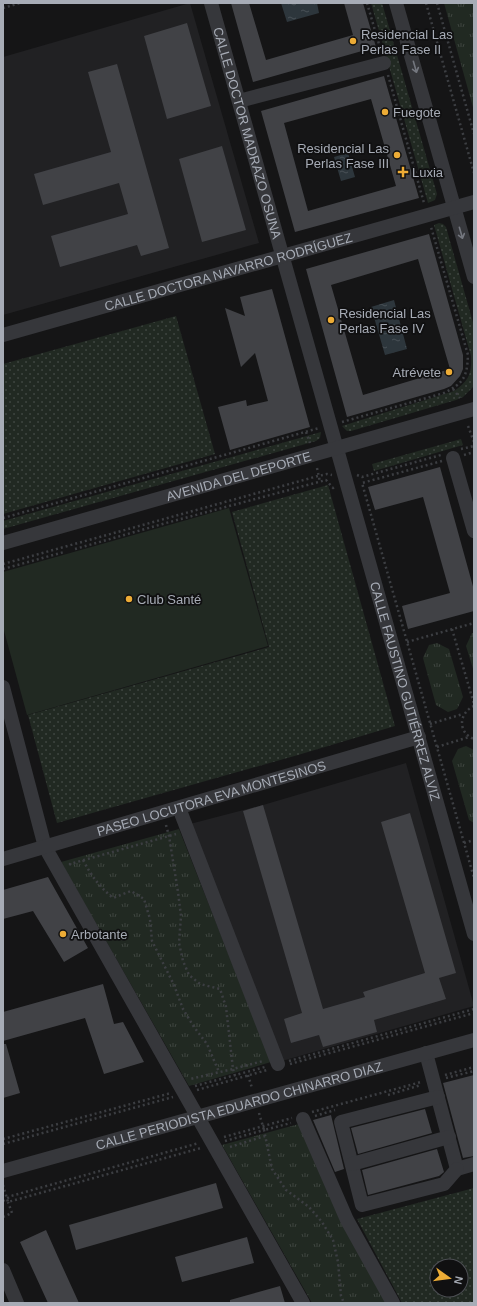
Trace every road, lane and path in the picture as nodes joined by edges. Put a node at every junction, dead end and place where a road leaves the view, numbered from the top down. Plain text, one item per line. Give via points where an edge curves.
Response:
1 (20, 3) edge
2 (211, 3) edge
3 (367, 3) edge
4 (396, 3) edge
5 (426, 3) edge
6 (437, 3) edge
7 (3, 8) edge
8 (384, 63) junction
9 (238, 102) junction
10 (474, 134) edge
11 (474, 173) edge
12 (474, 202) edge
13 (454, 208) junction
14 (428, 215) junction
15 (282, 256) junction
16 (474, 277) edge
17 (3, 335) edge
18 (453, 389) junction
19 (460, 398) dead end
20 (474, 409) edge
21 (341, 422) dead end
22 (468, 426) dead end
23 (320, 428) dead end
24 (306, 432) junction
25 (474, 442) edge
26 (310, 443) dead end
27 (474, 446) edge
28 (337, 448) junction
29 (474, 452) edge
30 (452, 454) junction
31 (317, 468) dead end
32 (351, 471) dead end
33 (318, 476) junction
34 (337, 476) dead end
35 (320, 482) junction
36 (333, 488) dead end
37 (3, 518) edge
38 (474, 531) edge
39 (3, 543) edge
40 (76, 549) dead end
41 (64, 552) dead end
42 (3, 564) edge
43 (3, 569) edge
44 (474, 623) edge
45 (452, 629) junction
46 (407, 642) junction
47 (3, 687) edge
48 (474, 705) edge
49 (464, 714) junction
50 (430, 724) junction
51 (470, 737) junction
52 (419, 738) junction
53 (474, 739) edge
54 (437, 747) junction
55 (179, 808) junction
56 (162, 812) junction
57 (178, 834) dead end
58 (169, 836) junction
59 (474, 840) edge
60 (464, 843) junction
61 (45, 846) junction
62 (3, 859) edge
63 (83, 860) junction
64 (73, 870) dead end
65 (474, 878) edge
66 (474, 934) edge
67 (474, 1009) edge
68 (474, 1013) edge
69 (474, 1040) edge
70 (260, 1053) dead end
71 (426, 1053) junction
72 (278, 1066) junction
73 (474, 1067) edge
74 (233, 1069) junction
75 (474, 1071) edge
76 (186, 1072) dead end
77 (219, 1072) junction
78 (247, 1074) junction
79 (235, 1076) junction
80 (437, 1079) junction
81 (252, 1088) dead end
82 (184, 1092) junction
83 (438, 1097) junction
84 (198, 1116) junction
85 (302, 1116) junction
86 (265, 1136) junction
87 (448, 1137) junction
88 (3, 1139) edge
89 (212, 1142) junction
90 (3, 1144) edge
91 (233, 1154) dead end
92 (352, 1164) junction
93 (474, 1164) edge
94 (457, 1168) junction
95 (3, 1171) edge
96 (3, 1185) edge
97 (8, 1200) junction
98 (3, 1201) edge
99 (3, 1216) edge
100 (3, 1270) edge
101 (17, 1303) edge
102 (303, 1303) edge
103 (344, 1303) edge
104 (393, 1303) edge

1 - 7 path
2 - 9 street, CALLE DOCTOR MADRAZO OSUNA
3 - 8 path
4 -> 13 street
5 - 11 path
6 - 10 path
8 - 9 street
8 - 14 path
9 - 15 street, CALLE DOCTOR MADRAZO OSUNA
12 - 13 street, CALLE DOCTORA NAVARRO RODRÍGUEZ
13 - 14 street, CALLE DOCTORA NAVARRO RODRÍGUEZ
13 -> 16 street
14 - 15 street, CALLE DOCTORA NAVARRO RODRÍGUEZ
14 - 18 path via 468,356 467,371 461,382
15 - 17 street, CALLE DOCTORA NAVARRO RODRÍGUEZ
15 - 28 street, CALLE DOCTOR MADRAZO OSUNA
18 - 19 path
18 - 21 path
20 - 28 street, AVENIDA DEL DEPORTE
22 - 25 path
23 - 24 path
24 - 26 path
24 - 37 path
27 - 30 path
28 - 39 street, AVENIDA DEL DEPORTE
28 - 52 street, CALLE FAUSTINO GUTIÉRREZ ALVIZ
29 - 30 path
30 - 32 path via 362,477
30 - 38 street
30 - 46 path via 362,483
31 - 33 path
33 - 34 path
33 - 35 path
33 - 42 path
35 - 36 path via 326,480
35 - 40 path
41 - 43 path
44 - 45 path
45 - 46 path
45 - 48 path
46 - 50 path
47 - 61 street
48 - 49 path
49 - 50 path
49 - 51 path via 462,726
50 - 54 path
51 - 53 path
51 - 54 path
52 - 55 street, PASEO LOCUTORA EVA MONTESINOS
52 - 66 street, CALLE FAUSTINO GUTIÉRREZ ALVIZ
54 - 60 path
55 - 56 street, PASEO LOCUTORA EVA MONTESINOS
55 - 72 street
56 - 58 path
56 - 61 street, PASEO LOCUTORA EVA MONTESINOS
57 - 58 path
58 - 63 path
58 - 74 path via 181,916 178,943 189,975 200,984 220,990 226,1007
59 - 60 path
60 - 65 path
61 - 62 street, PASEO LOCUTORA EVA MONTESINOS
61 - 82 street
63 - 64 path via 70,864
63 - 77 path via 90,875 114,898 131,891 144,899 150,919 152,941 183,1009 207,1044
67 - 72 path
68 - 72 path
69 - 71 street, CALLE PERIODISTA EDUARDO CHINARRO DIAZ
70 - 74 path via 263,1060
71 - 80 street
71 - 84 street, CALLE PERIODISTA EDUARDO CHINARRO DIAZ
72 - 78 path
72 - 78 path
73 - 80 path
74 - 77 path
74 - 79 path
75 - 80 path
76 - 77 path via 190,1079
78 - 79 path
78 - 81 path
78 - 82 path
79 - 82 path
80 - 83 street
80 - 85 path
82 - 84 street
82 - 88 path
82 - 90 path
83 - 87 street
83 - 92 street via 341,1122
84 - 89 street
84 - 95 street, CALLE PERIODISTA EDUARDO CHINARRO DIAZ
85 - 89 path
85 - 104 street via 347,1220
86 - 89 path via 264,1130
86 - 91 path via 229,1147
86 - 103 path via 272,1169 286,1190 309,1207 334,1240
87 - 92 street
87 - 94 street
89 - 97 path
89 - 97 path via 11,1196
89 - 102 street
92 - 94 street via 362,1206 444,1184
93 - 94 street
96 - 97 path
97 - 98 path
97 - 99 path via 12,1213
100 - 101 street

